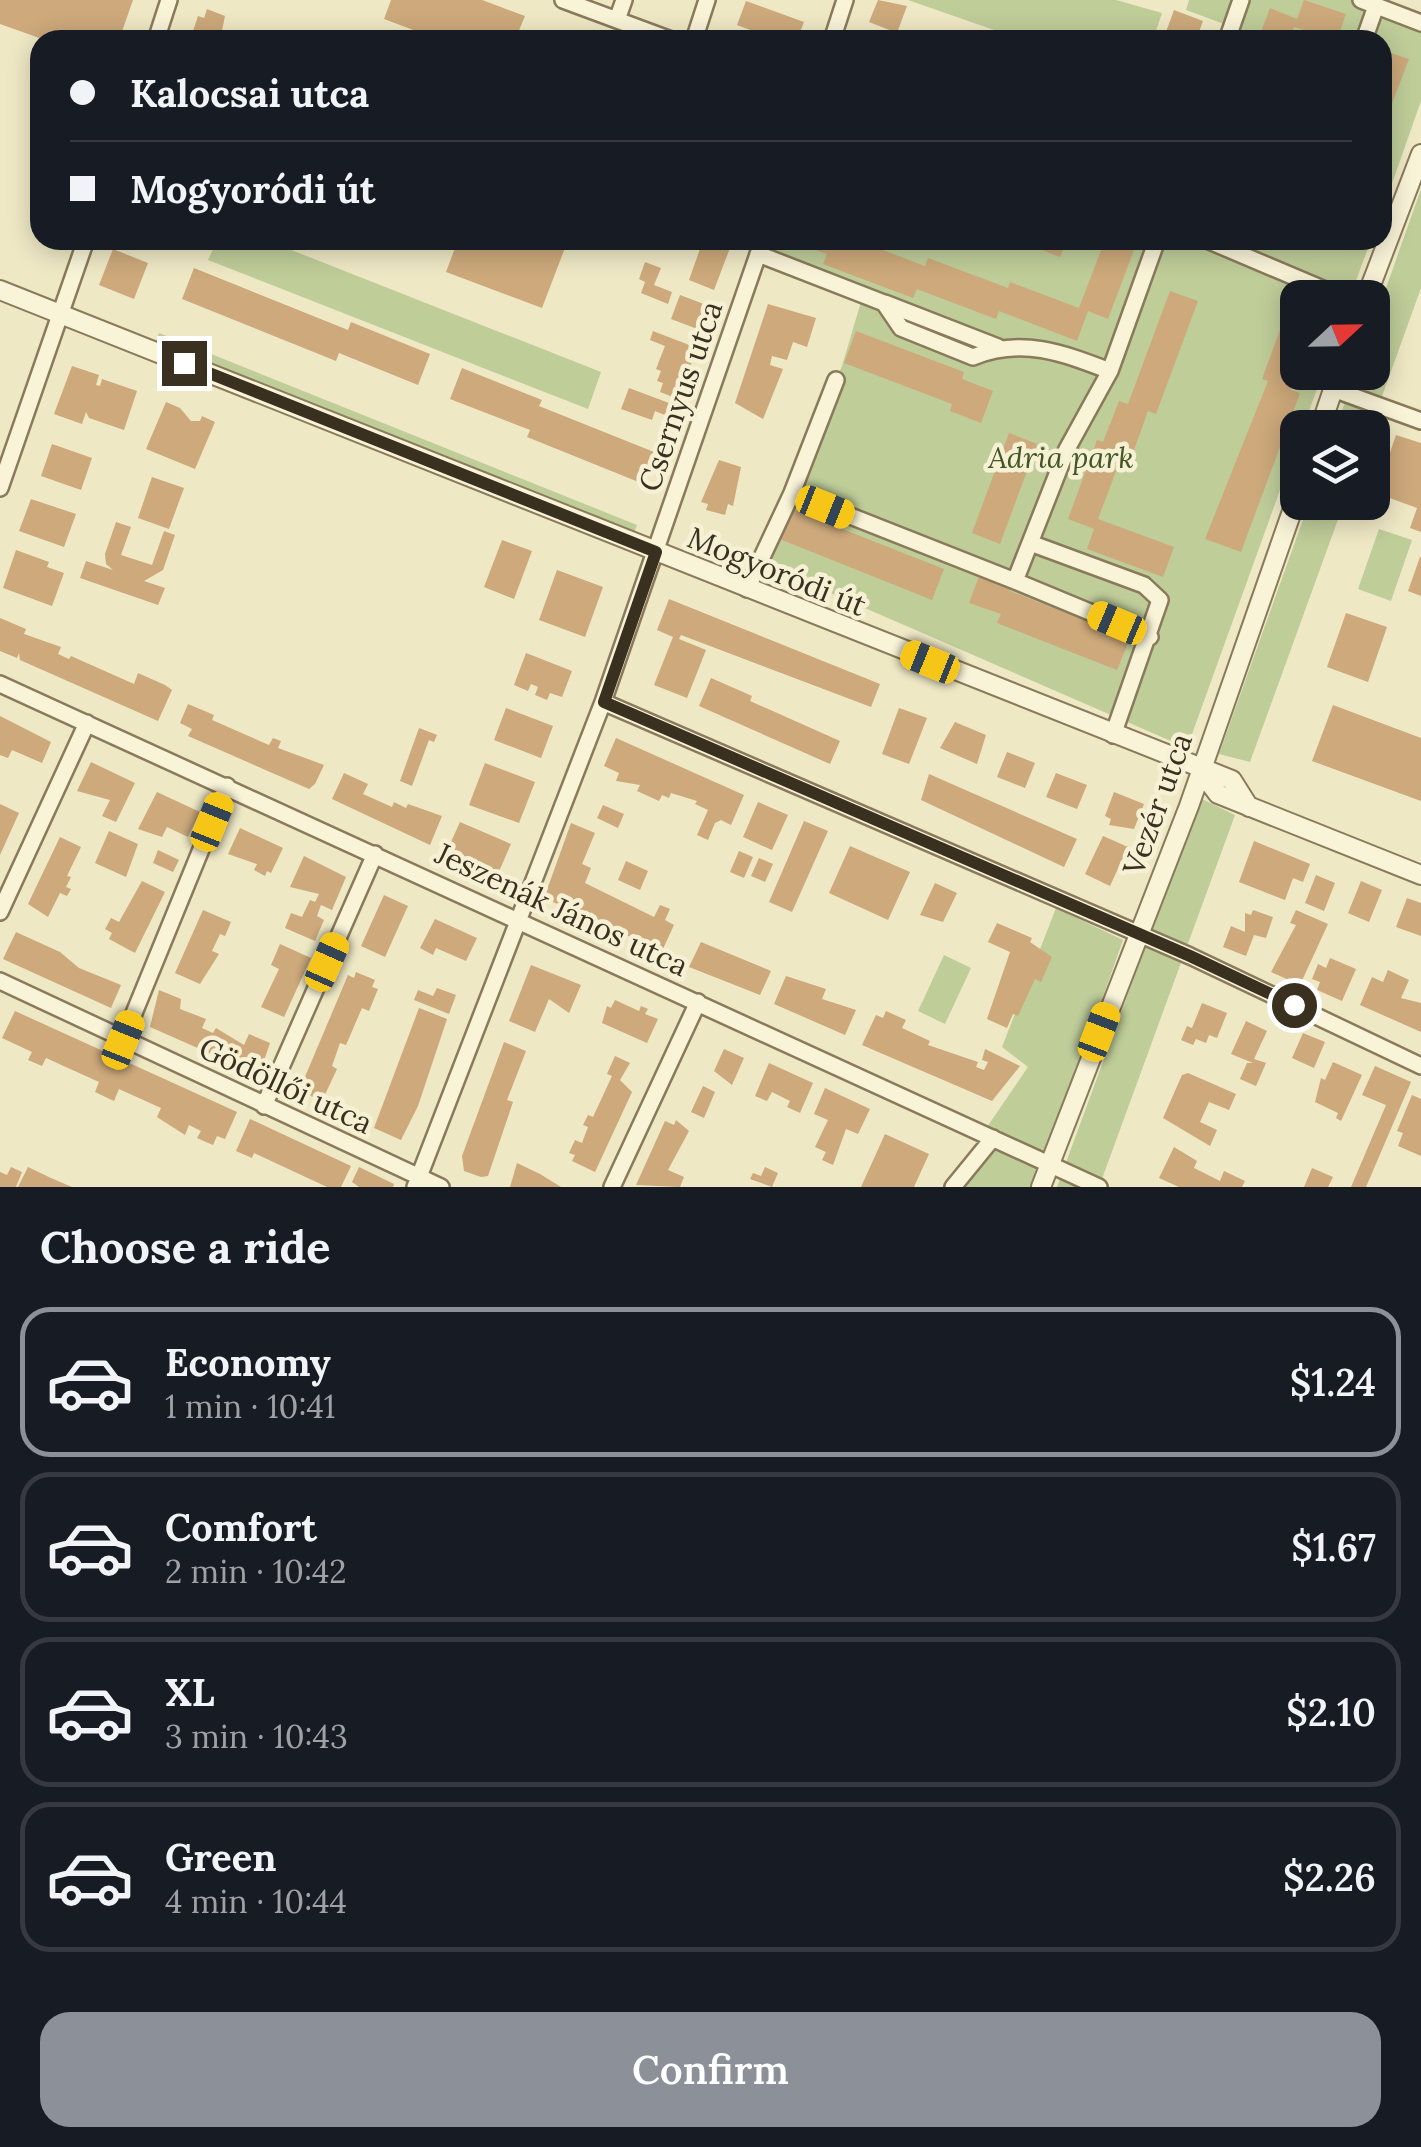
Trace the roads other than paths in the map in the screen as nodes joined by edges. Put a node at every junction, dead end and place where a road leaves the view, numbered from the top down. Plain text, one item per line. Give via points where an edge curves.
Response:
1 (169, 0) edge
2 (562, 0) edge
3 (624, 0) edge
4 (707, 0) edge
5 (845, 0) edge
6 (1241, 0) edge
7 (1369, 3) edge
8 (617, 20) junction
9 (1421, 22) edge
10 (159, 30) edge
11 (644, 30) edge
12 (697, 30) edge
13 (835, 30) edge
14 (1231, 30) edge
15 (1365, 30) edge
16 (1421, 154) edge
17 (1392, 230) edge
18 (82, 250) edge
19 (759, 250) edge
20 (767, 250) edge
21 (1153, 250) edge
22 (1231, 250) edge
23 (1384, 250) edge
24 (1302, 280) edge
25 (1373, 280) edge
26 (0, 290) edge
27 (60, 314) junction
28 (1110, 372) junction
29 (836, 380) dead end
30 (1355, 390) edge
31 (1421, 421) edge
32 (0, 488) edge
33 (792, 494) junction
34 (1289, 520) edge
35 (1033, 544) junction
36 (656, 552) junction
37 (1016, 581) junction
38 (747, 588) junction
39 (1150, 636) junction
40 (0, 684) edge
41 (604, 702) junction
42 (87, 722) junction
43 (1112, 735) junction
44 (1199, 769) junction
45 (227, 786) junction
46 (375, 854) junction
47 (1421, 875) edge
48 (0, 912) edge
49 (520, 921) junction
50 (1136, 934) junction
51 (0, 981) edge
52 (698, 1002) junction
53 (123, 1040) junction
54 (1421, 1066) edge
55 (264, 1106) junction
56 (993, 1138) junction
57 (1050, 1164) junction
58 (417, 1182) edge
59 (440, 1187) edge
60 (612, 1187) edge
61 (953, 1187) edge
62 (1041, 1187) edge
63 (1099, 1187) edge

1 - 10 street
2 - 8 street
3 - 8 street
4 - 12 street
5 - 13 street
6 - 14 street
7 - 9 street
7 - 15 street
8 - 11 street
16 - 17 street
18 - 27 street
19 - 36 street, Csernyus utca
20 - 28 street via 884,303 901,328 973,358 998,347 1049,348
21 - 28 street
22 - 24 street
23 - 25 street
26 - 27 street, Mogyoródi út
27 - 32 street
27 - 36 street, Mogyoródi út
28 - 35 street via 1067,450
29 - 33 street
30 - 31 street
33 - 37 street
33 - 38 street
34 - 44 street, Vezér utca
35 - 37 street
35 - 39 street via 1155,592 1161,606
36 - 38 street, Mogyoródi út
36 - 41 street, Csernyus utca
37 - 39 street
38 - 43 street, Mogyoródi út
39 - 43 street
40 - 42 street, Jeszenák János utca
41 - 49 street, Csernyus utca
41 - 50 street
42 - 45 street, Jeszenák János utca
42 - 48 street
43 - 44 street, Mogyoródi út
44 - 47 street, Mogyoródi út via 1218,794
44 - 50 street, Vezér utca
45 - 46 street, Jeszenák János utca
45 - 53 street
46 - 49 street, Jeszenák János utca
46 - 55 street
49 - 52 street, Jeszenák János utca
49 - 58 street, Csernyus utca
50 - 54 street
50 - 57 street, Vezér utca
51 - 53 street, Gödöllői utca
52 - 56 street, Jeszenák János utca
52 - 60 street
53 - 55 street, Gödöllői utca
55 - 58 street, Gödöllői utca
56 - 57 street, Jeszenák János utca
56 - 61 street
57 - 62 street, Vezér utca
57 - 63 street, Jeszenák János utca
58 - 59 street, Gödöllői utca

